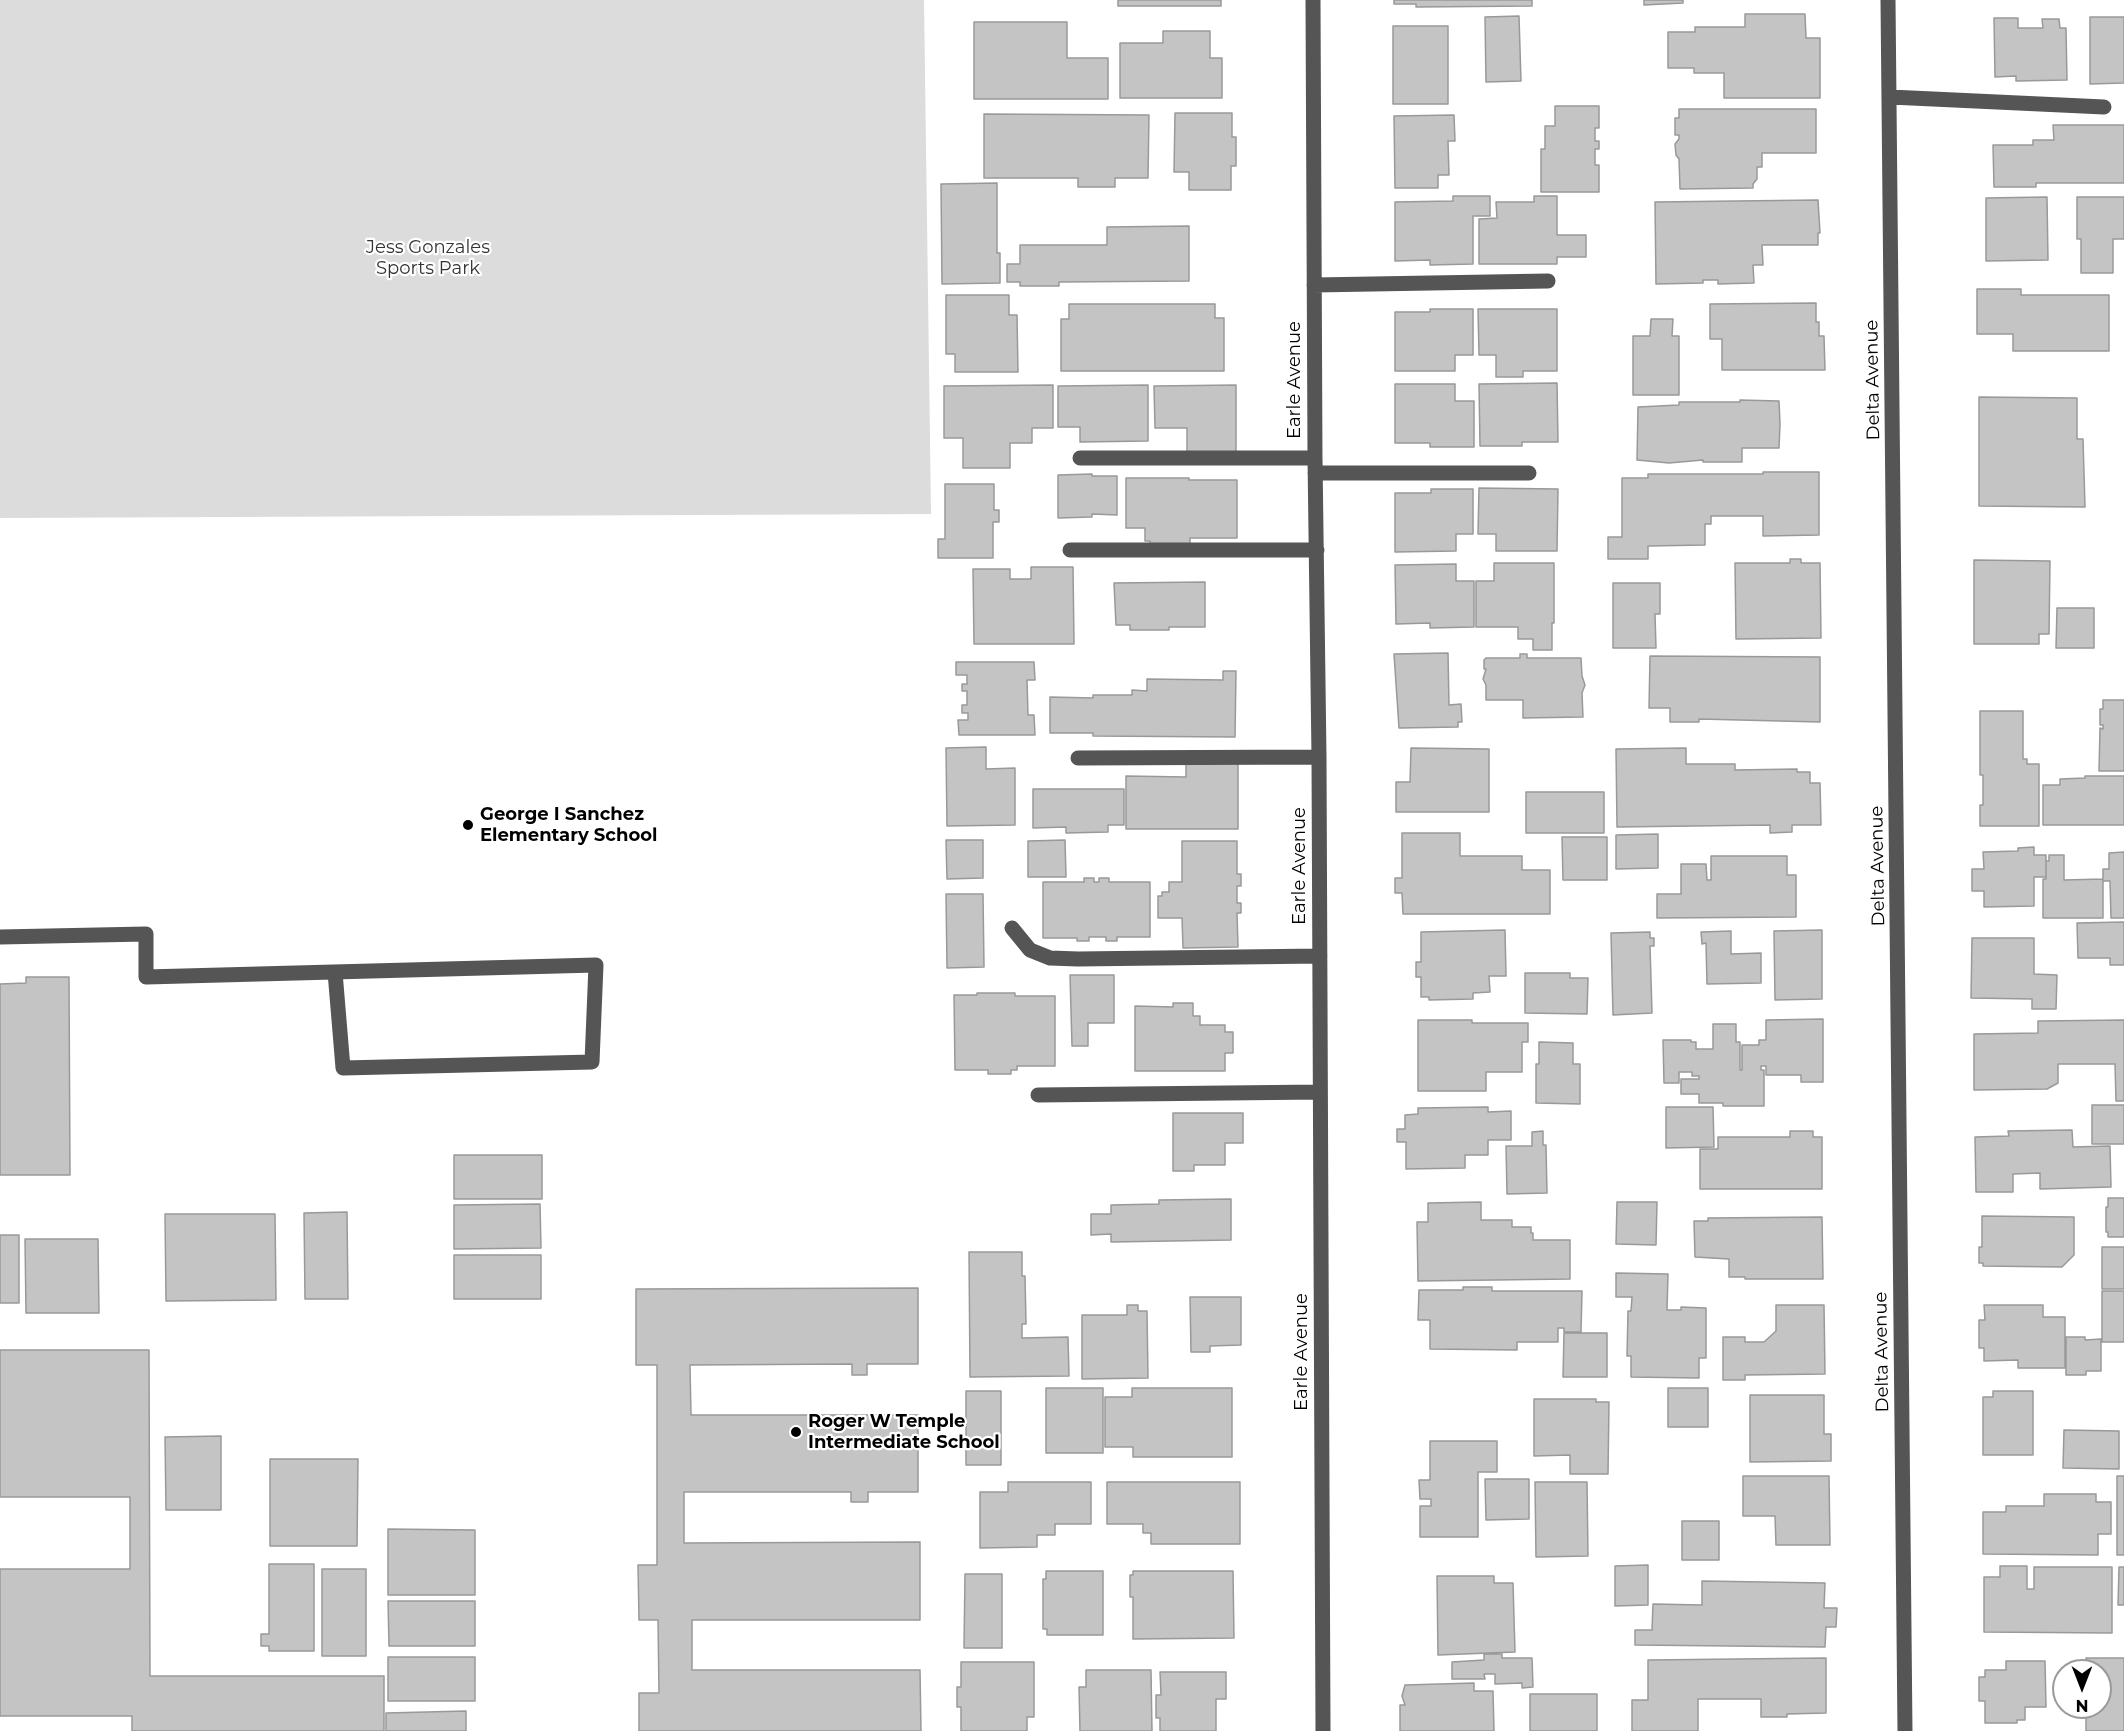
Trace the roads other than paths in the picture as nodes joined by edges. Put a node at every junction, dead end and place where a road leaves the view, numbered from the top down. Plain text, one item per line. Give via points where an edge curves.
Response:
1 (1313, 0) edge
2 (1888, 0) edge
3 (1890, 97) junction
4 (2104, 107) dead end
5 (1548, 281) dead end
6 (1314, 285) junction
7 (1080, 459) dead end
8 (1315, 466) junction
9 (1529, 473) dead end
10 (1070, 550) dead end
11 (1317, 550) junction
12 (1319, 757) junction
13 (1078, 758) dead end
14 (1012, 928) dead end
15 (0, 937) edge
16 (1320, 956) junction
17 (335, 972) junction
18 (1320, 1092) junction
19 (1038, 1095) dead end
20 (1323, 1731) edge
21 (1905, 1731) edge

1 - 6 street, Earle Avenue
2 - 3 street, Delta Avenue
3 - 4 street
3 - 21 street, Delta Avenue
5 - 6 street
6 - 8 street, Earle Avenue
7 - 8 street
8 - 9 street
8 - 11 street, Earle Avenue
10 - 11 street
11 - 12 street, Earle Avenue
12 - 13 street
12 - 16 street, Earle Avenue
14 - 16 street via 1030,950 1078,960
15 - 17 street via 147,934 147,977
16 - 18 street, Earle Avenue
17 - 17 street via 596,965 592,1062 343,1068
18 - 19 street
18 - 20 street, Earle Avenue

